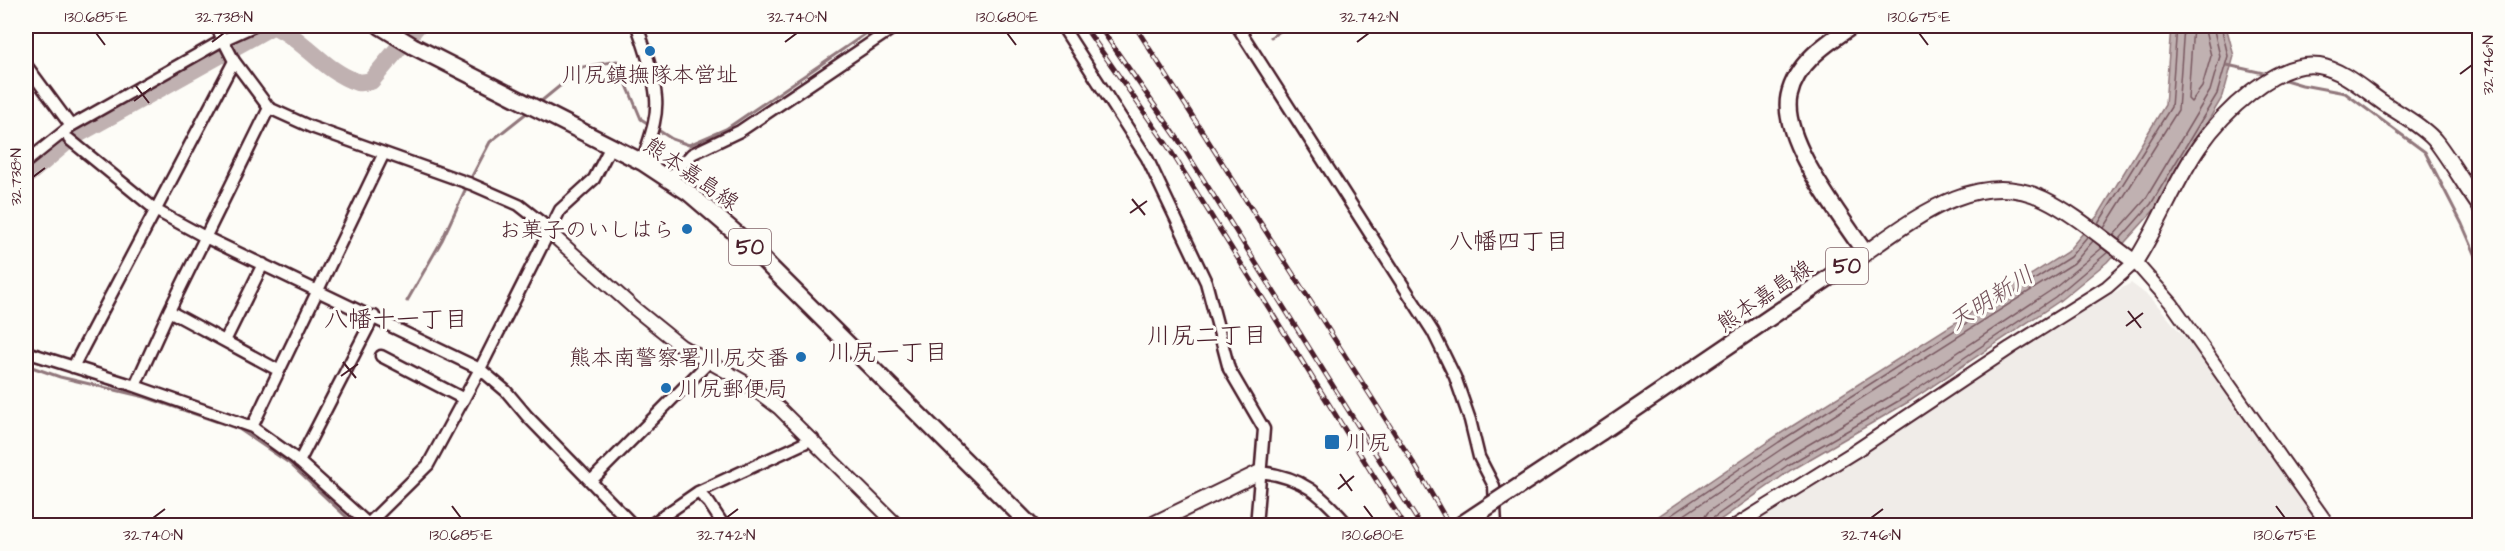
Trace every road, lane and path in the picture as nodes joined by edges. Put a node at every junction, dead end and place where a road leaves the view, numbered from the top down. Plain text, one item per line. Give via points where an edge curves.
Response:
1 (216, 26) edge
2 (254, 26) edge
3 (380, 26) edge
4 (637, 26) edge
5 (896, 26) edge
6 (1062, 26) edge
7 (1237, 26) edge
8 (1852, 26) edge
9 (225, 43) junction
10 (234, 61) junction
11 (26, 65) edge
12 (269, 108) junction
13 (71, 126) junction
14 (69, 139) dead end
15 (611, 146) junction
16 (384, 153) junction
17 (26, 162) edge
18 (642, 162) junction
19 (669, 179) junction
20 (2480, 207) edge
21 (157, 211) junction
22 (548, 231) junction
23 (205, 237) junction
24 (1865, 253) junction
25 (2129, 258) junction
26 (263, 264) junction
27 (317, 289) junction
28 (169, 311) junction
29 (374, 316) junction
30 (225, 341) junction
31 (26, 352) edge
32 (381, 356) dead end
33 (709, 362) junction
34 (73, 367) junction
35 (480, 369) junction
36 (278, 370) junction
37 (135, 386) junction
38 (464, 399) junction
39 (252, 427) junction
40 (813, 440) junction
41 (299, 462) junction
42 (1260, 472) junction
43 (591, 481) junction
44 (698, 492) junction
45 (367, 524) edge
46 (634, 525) edge
47 (649, 525) edge
48 (724, 525) edge
49 (898, 525) edge
50 (1031, 525) edge
51 (1149, 525) edge
52 (1256, 525) edge
53 (1349, 525) edge
54 (1459, 525) edge
55 (1496, 525) edge
56 (1735, 525) edge
57 (2329, 525) edge

1 - 9 street
2 - 9 street
3 - 15 main road, 熊本嘉島線 / 50
4 - 18 street via 656,99 653,130
5 - 19 street via 740,131 692,154
6 - 42 street via 1148,158 1192,251 1216,314 1229,369 1264,429
7 - 55 street via 1433,332 1455,377 1479,457 1494,486
8 - 24 main road, 50 via 1820,49 1796,77 1788,113 1792,134 1808,164
9 - 10 street
9 - 13 street
10 - 12 street
10 - 21 street
11 - 13 street
12 - 16 street
12 - 23 street
13 - 17 street
14 - 21 street
15 - 18 main road, 熊本嘉島線 / 50
15 - 22 street via 594,179 560,210
16 - 22 street via 519,205
16 - 27 street
18 - 19 main road, 熊本嘉島線 / 50
19 - 50 main road, 熊本嘉島線 / 50 via 738,234
20 - 25 main road via 2436,141 2343,75 2319,66 2301,67 2284,73 2226,112 2199,148 2153,234
21 - 23 street
21 - 34 street
22 - 33 street via 634,308 681,346
22 - 35 street
23 - 26 street
23 - 28 street
24 - 25 main road via 1925,212 1954,198 2009,189 2043,198
24 - 54 main road, 熊本嘉島線 / 50, bridge
25 - 56 street via 2107,287 1854,453
25 - 57 street via 2172,304
26 - 27 street
26 - 30 street
27 - 29 street
27 - 36 street
28 - 30 street
28 - 37 street
29 - 35 street
29 - 41 street
30 - 36 street
31 - 34 street
32 - 38 street
33 - 40 street via 743,381
33 - 43 street
34 - 37 street
35 - 38 street
35 - 43 street
36 - 39 street
37 - 39 street
38 - 45 street via 428,465
39 - 41 street
40 - 44 street
40 - 49 street
41 - 45 street
42 - 51 main road
42 - 52 street
42 - 53 street via 1291,477 1333,507
43 - 46 street
44 - 47 street
44 - 48 street

